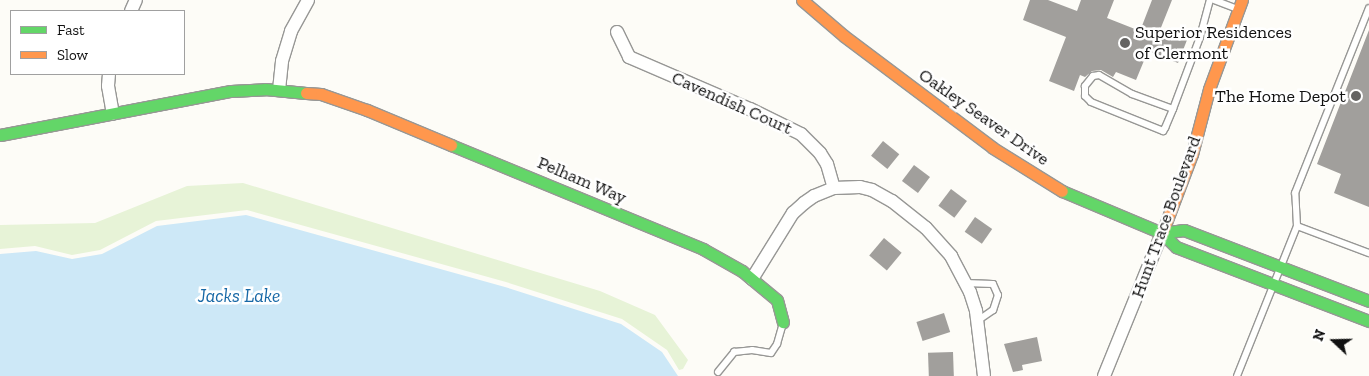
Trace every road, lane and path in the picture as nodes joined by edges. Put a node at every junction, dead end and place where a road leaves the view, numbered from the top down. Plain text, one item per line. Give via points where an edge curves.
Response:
1 (308, 0) edge
2 (802, 0) edge
3 (1212, 0) edge
4 (1240, 5) edge
5 (1369, 8) edge
6 (617, 32) dead end
7 (109, 75) edge
8 (279, 90) junction
9 (1173, 109) junction
10 (113, 114) junction
11 (0, 135) edge
12 (834, 188) junction
13 (1297, 226) junction
14 (1162, 233) junction
15 (1369, 253) edge
16 (1281, 267) junction
17 (752, 278) junction
18 (966, 283) junction
19 (1274, 285) junction
20 (1369, 301) edge
21 (977, 321) junction
22 (1369, 321) edge
23 (783, 322) joint
24 (718, 372) dead end
25 (984, 376) edge
26 (1104, 376) edge
27 (1237, 376) edge

1 - 8 street via 291,31 282,61
2 - 14 street, Oakley Seaver Drive via 930,101 1038,178
3 - 4 lane
3 - 9 lane
4 - 14 street, Hunt Trace Boulevard via 1208,89 1192,154
5 - 13 lane via 1296,193
6 - 12 street, Cavendish Court via 629,57 800,134 827,164
7 - 10 street
8 - 10 street, Pelham Way via 231,92
8 - 17 street, Pelham Way via 321,94 343,101 703,249
9 - 9 lane via 1165,128 1160,131 1091,102 1085,96 1085,86 1093,76 1099,75 1132,94
10 - 11 street, Pelham Way
12 - 17 street via 814,196 793,213
12 - 18 street via 860,187 892,202 940,243
13 - 15 lane
13 - 16 lane
14 - 16 street, Oakley Seaver Drive via 1184,230
14 - 19 street, Oakley Seaver Drive via 1176,248
14 - 26 street, Hunt Trace Boulevard
16 - 19 lane
16 - 20 street, Oakley Seaver Drive
17 - 23 street, Pelham Way via 778,300
18 - 21 street
18 - 21 lane via 993,284 998,295 993,310
19 - 22 street, Oakley Seaver Drive
19 - 27 lane
21 - 25 street
23 - 24 lane via 771,353 734,352

